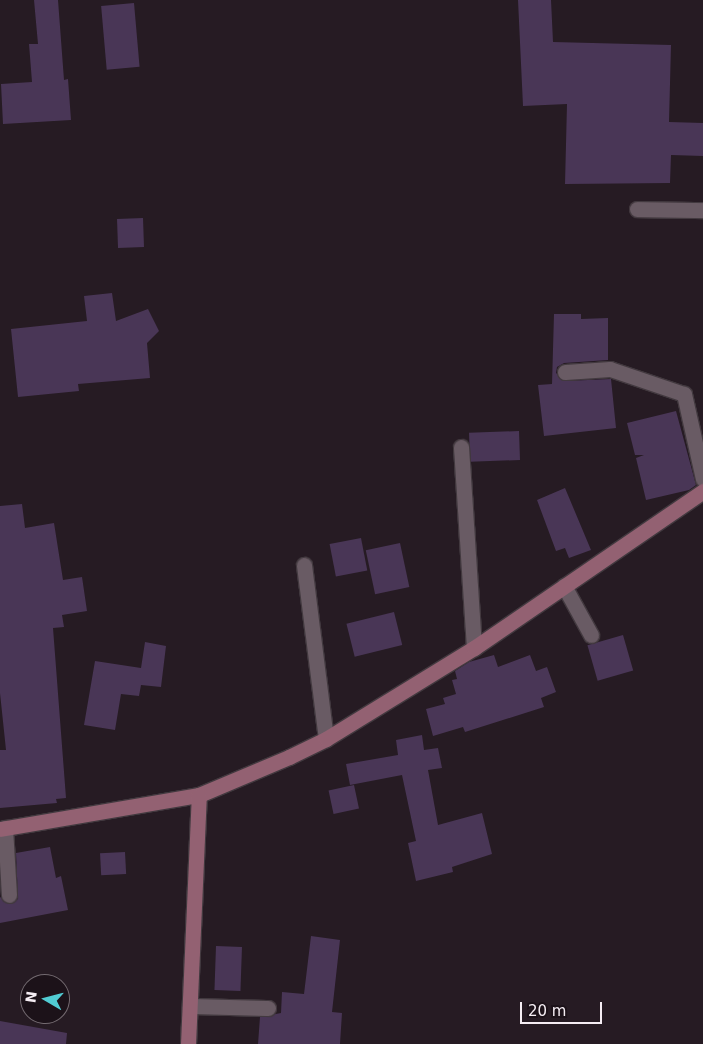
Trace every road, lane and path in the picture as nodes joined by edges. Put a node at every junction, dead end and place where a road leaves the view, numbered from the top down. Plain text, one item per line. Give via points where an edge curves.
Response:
1 (637, 209) dead end
2 (703, 210) edge
3 (566, 372) dead end
4 (461, 447) dead end
5 (703, 479) edge
6 (703, 490) edge
7 (304, 565) dead end
8 (564, 586) junction
9 (591, 635) dead end
10 (474, 648) junction
11 (326, 739) junction
12 (199, 795) junction
13 (3, 828) edge
14 (8, 896) dead end
15 (190, 1006) junction
16 (268, 1008) dead end
17 (188, 1044) edge

1 - 2 street
3 - 5 street via 610,369 684,394
4 - 10 street
6 - 8 street
7 - 11 street
8 - 9 street
8 - 10 street
10 - 11 street
11 - 12 street
12 - 13 street
12 - 15 street
13 - 14 street
15 - 16 street
15 - 17 street

